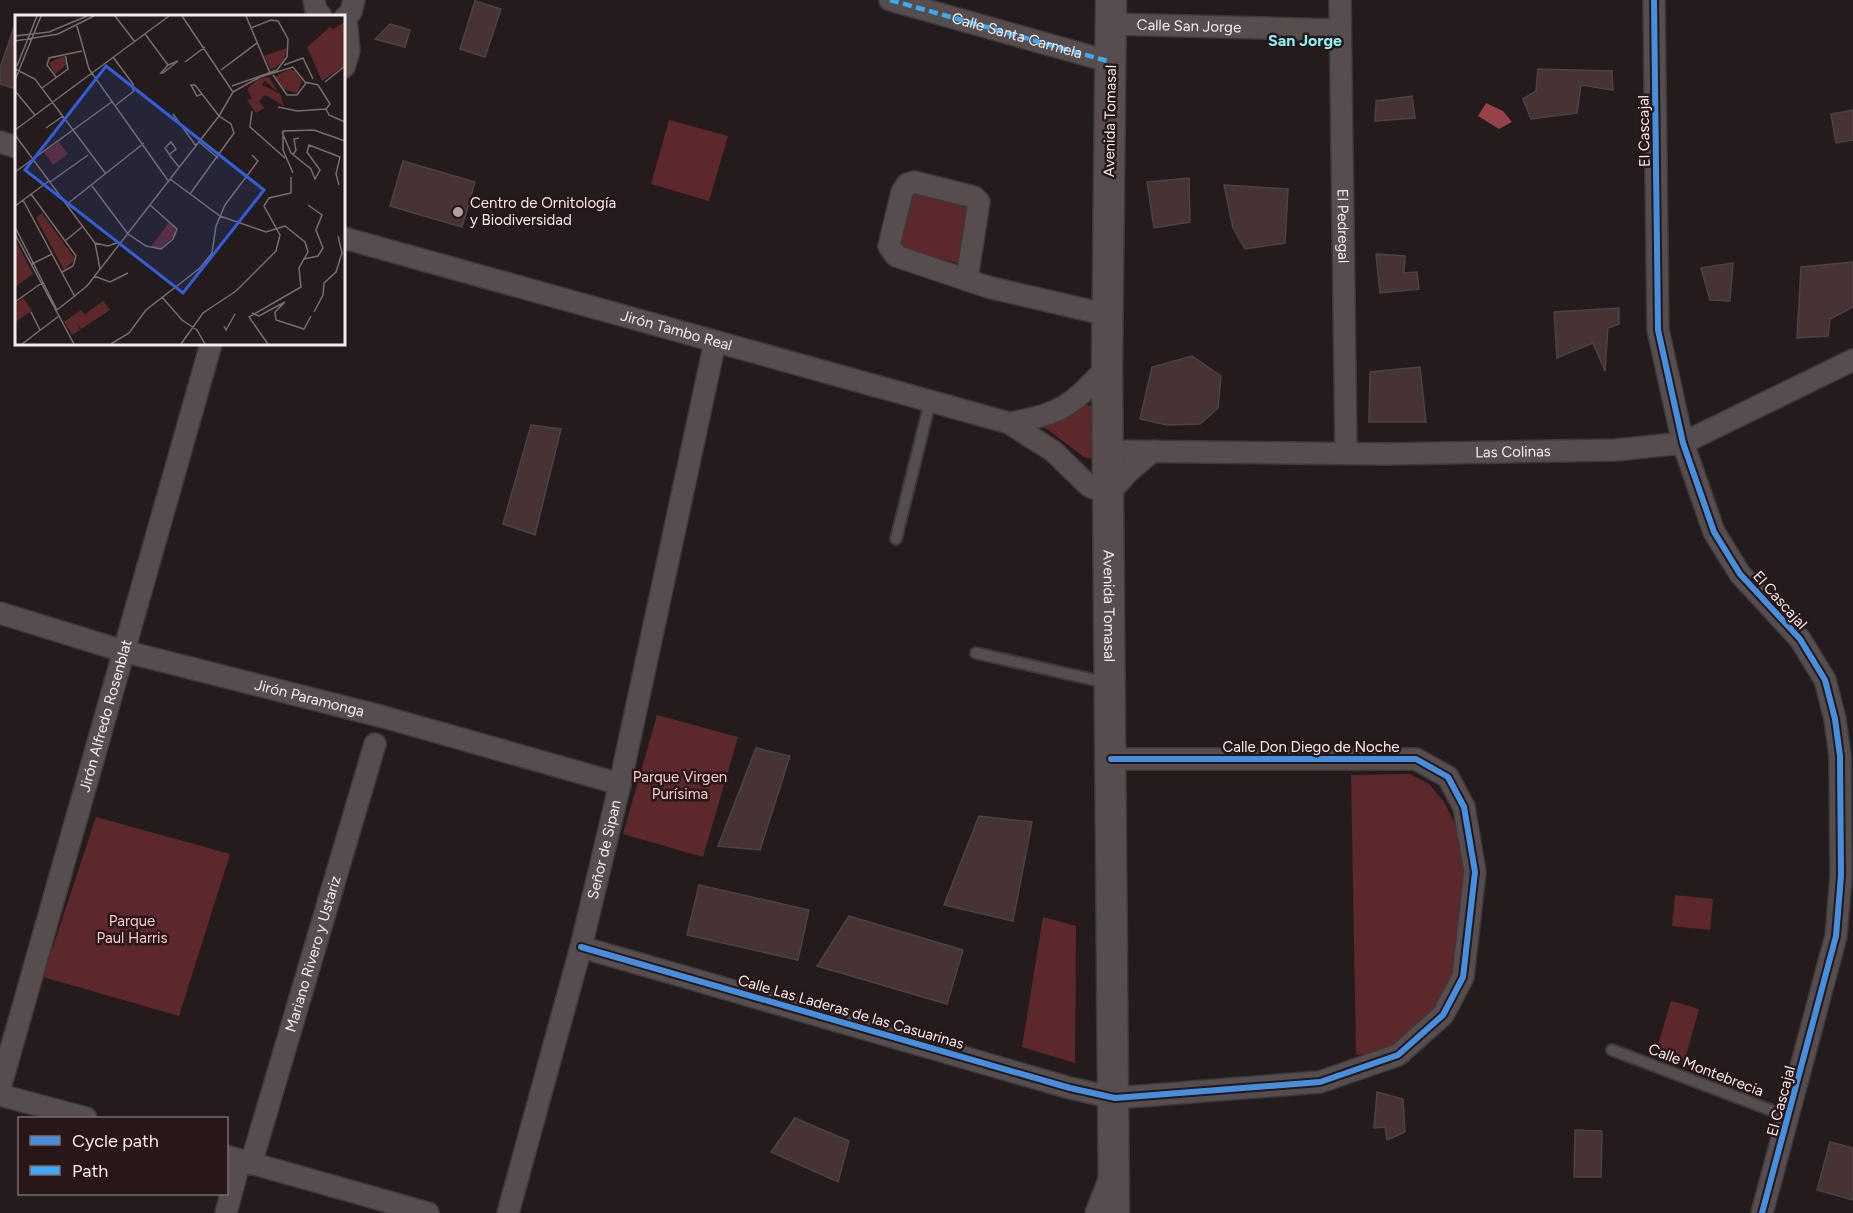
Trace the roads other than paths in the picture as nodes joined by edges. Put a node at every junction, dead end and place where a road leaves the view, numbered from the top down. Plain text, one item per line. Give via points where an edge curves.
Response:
1 (314, 0) edge
2 (890, 0) edge
3 (1340, 0) edge
4 (1654, 0) edge
5 (348, 12) edge
6 (1111, 12) edge
7 (320, 15) edge
8 (1340, 30) junction
9 (1111, 62) junction
10 (345, 64) edge
11 (0, 142) edge
12 (15, 147) edge
13 (345, 238) edge
14 (967, 278) junction
15 (1108, 315) junction
16 (715, 342) junction
17 (211, 345) edge
18 (1853, 360) edge
19 (1107, 367) junction
20 (930, 402) junction
21 (1008, 423) junction
22 (1683, 443) junction
23 (1108, 451) junction
24 (1153, 451) junction
25 (1346, 452) junction
26 (1109, 494) junction
27 (896, 539) dead end
28 (0, 613) edge
29 (123, 651) junction
30 (976, 653) dead end
31 (1111, 683) junction
32 (375, 744) dead end
33 (1111, 759) junction
34 (620, 784) junction
35 (581, 947) junction
36 (1612, 1050) dead end
37 (0, 1088) edge
38 (0, 1095) edge
39 (1115, 1098) junction
40 (79, 1117) edge
41 (1789, 1117) junction
42 (239, 1160) edge
43 (1115, 1164) junction
44 (226, 1213) edge
45 (428, 1213) edge
46 (508, 1213) edge
47 (1096, 1213) edge
48 (1114, 1213) edge
49 (1762, 1213) edge

1 - 7 street
2 - 9 street, Calle Santa Carmela
3 - 8 street, El Pedregal
4 - 22 street, El Cascajal via 1658,330
5 - 10 street via 349,51
6 - 8 street, Calle San Jorge
6 - 9 street, Avenida Tomasal
8 - 25 street, El Pedregal
9 - 15 street, Avenida Tomasal
11 - 12 street
13 - 16 street, Jirón Tambo Real
14 - 14 street via 892,252 889,246 907,184 914,182 974,197 979,202
14 - 15 street
15 - 19 street, Avenida Tomasal
16 - 20 street, Jirón Tambo Real
16 - 34 street, Señor de Sipan
17 - 29 street, Jirón Alfredo Rosenblat
18 - 22 street, Las Colinas
19 - 21 street, Jirón Tambo Real via 1061,410 1041,418
19 - 23 street, Avenida Tomasal
20 - 21 street, Jirón Tambo Real
20 - 27 lane
21 - 26 street, Jirón Tambo Real via 1053,451 1089,486
22 - 25 street, Las Colinas via 1604,450
22 - 41 street, El Cascajal via 1714,532 1740,574 1800,639 1825,680 1835,719 1840,756 1841,843 1836,936
23 - 24 street, Las Colinas
23 - 26 street, Avenida Tomasal
24 - 25 street, Las Colinas
24 - 26 street
26 - 31 street, Avenida Tomasal
28 - 29 street, Jirón Paramonga
29 - 34 street, Jirón Paramonga via 384,717
29 - 37 street, Jirón Alfredo Rosenblat
30 - 31 lane
31 - 33 street, Avenida Tomasal
32 - 42 street, Mariano Rivero y Ustariz
33 - 39 street, Avenida Tomasal
33 - 39 street, Calle Don Diego de Noche via 1416,759 1448,777 1464,807 1475,872 1463,977 1443,1015 1398,1054 1320,1082
34 - 35 street, Señor de Sipan
35 - 39 street, Calle Las Laderas de las Casuarinas
35 - 46 street, Señor de Sipan
36 - 41 lane, Calle Montebrecia
38 - 40 street
39 - 43 street, Avenida Tomasal
41 - 49 street, El Cascajal
42 - 44 street, Mariano Rivero y Ustariz
42 - 45 street
43 - 47 street
43 - 48 street, Avenida Tomasal

